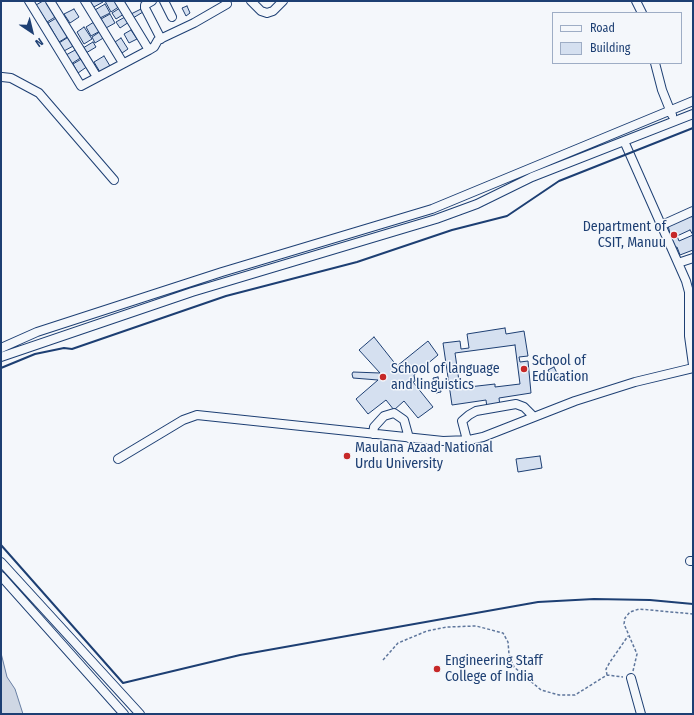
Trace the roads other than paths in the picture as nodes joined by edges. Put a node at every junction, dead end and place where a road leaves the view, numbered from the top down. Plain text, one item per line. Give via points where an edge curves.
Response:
1 (29, 1) edge
2 (50, 1) edge
3 (85, 1) edge
4 (119, 1) edge
5 (152, 1) edge
6 (164, 1) edge
7 (251, 1) edge
8 (283, 1) edge
9 (640, 2) edge
10 (227, 4) dead end
11 (642, 12) edge
12 (172, 17) dead end
13 (161, 39) junction
14 (149, 50) junction
15 (123, 63) junction
16 (655, 64) edge
17 (1, 77) edge
18 (97, 78) junction
19 (693, 102) edge
20 (670, 110) junction
21 (693, 114) edge
22 (674, 121) junction
23 (624, 141) junction
24 (114, 180) dead end
25 (693, 211) edge
26 (662, 225) junction
27 (693, 258) edge
28 (678, 263) junction
29 (691, 344) edge
30 (1, 348) edge
31 (1, 357) edge
32 (693, 365) edge
33 (693, 368) edge
34 (534, 417) junction
35 (373, 434) junction
36 (409, 438) junction
37 (467, 440) junction
38 (118, 459) dead end
39 (1, 562) edge
40 (1, 576) edge
41 (631, 678) road end
42 (124, 714) edge
43 (140, 714) edge
44 (641, 714) edge

1 - 18 street via 81,86
2 - 18 street
3 - 15 street
4 - 14 street
5 - 13 street via 145,8
6 - 12 street
7 - 8 street via 260,11 268,13
9 - 11 street
10 - 13 street
13 - 14 street
14 - 15 street
15 - 18 street
16 - 20 street
17 - 24 street via 11,78 39,93
19 - 20 street
20 - 22 street
20 - 30 street via 432,209 222,272 37,332
21 - 22 street
22 - 23 street
23 - 26 street
23 - 31 street via 532,177 476,204 436,219 192,292
25 - 26 street
26 - 28 street
27 - 28 street
28 - 29 street via 689,292
29 - 32 street
33 - 34 street via 635,382
34 - 37 street via 483,437
34 - 37 street via 524,407 516,404 476,411 462,421
35 - 36 street
35 - 36 street via 374,428 384,416 394,413 404,420
35 - 38 street via 197,415 183,420
36 - 37 street
39 - 43 street
40 - 42 street
41 - 44 street

